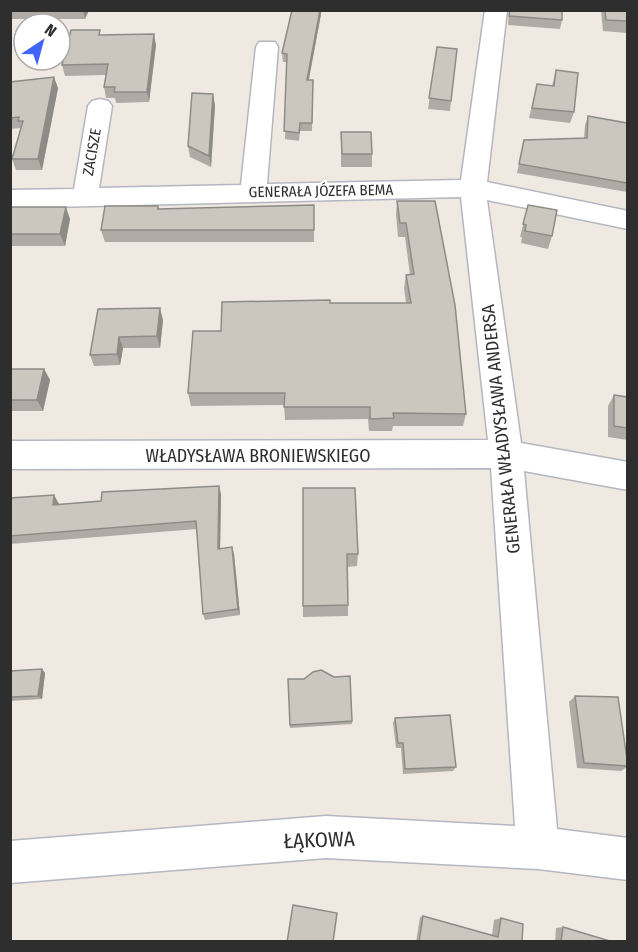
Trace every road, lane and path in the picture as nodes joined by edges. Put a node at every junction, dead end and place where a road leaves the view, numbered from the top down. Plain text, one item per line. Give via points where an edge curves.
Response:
1 (496, 10) edge
2 (267, 47) dead end
3 (100, 106) dead end
4 (473, 188) junction
5 (253, 193) junction
6 (85, 198) junction
7 (10, 199) edge
8 (627, 220) edge
9 (506, 454) junction
10 (10, 455) edge
11 (627, 476) edge
12 (538, 848) junction
13 (627, 859) edge
14 (10, 862) edge

1 - 4 street, GENERAŁA WŁADYSŁAWA ANDERSA
2 - 5 street
3 - 6 street, ZACISZE
4 - 5 street, GENERAŁA JÓZEFA BEMA
4 - 8 street, GENERAŁA JÓZEFA BEMA
4 - 9 street, GENERAŁA WŁADYSŁAWA ANDERSA
5 - 6 street, GENERAŁA JÓZEFA BEMA
6 - 7 street, GENERAŁA JÓZEFA BEMA
9 - 10 street, WŁADYSŁAWA BRONIEWSKIEGO
9 - 11 street, WŁADYSŁAWA BRONIEWSKIEGO
9 - 12 street, GENERAŁA WŁADYSŁAWA ANDERSA
12 - 13 street, ŁĄKOWA
12 - 14 street, ŁĄKOWA via 326,837

